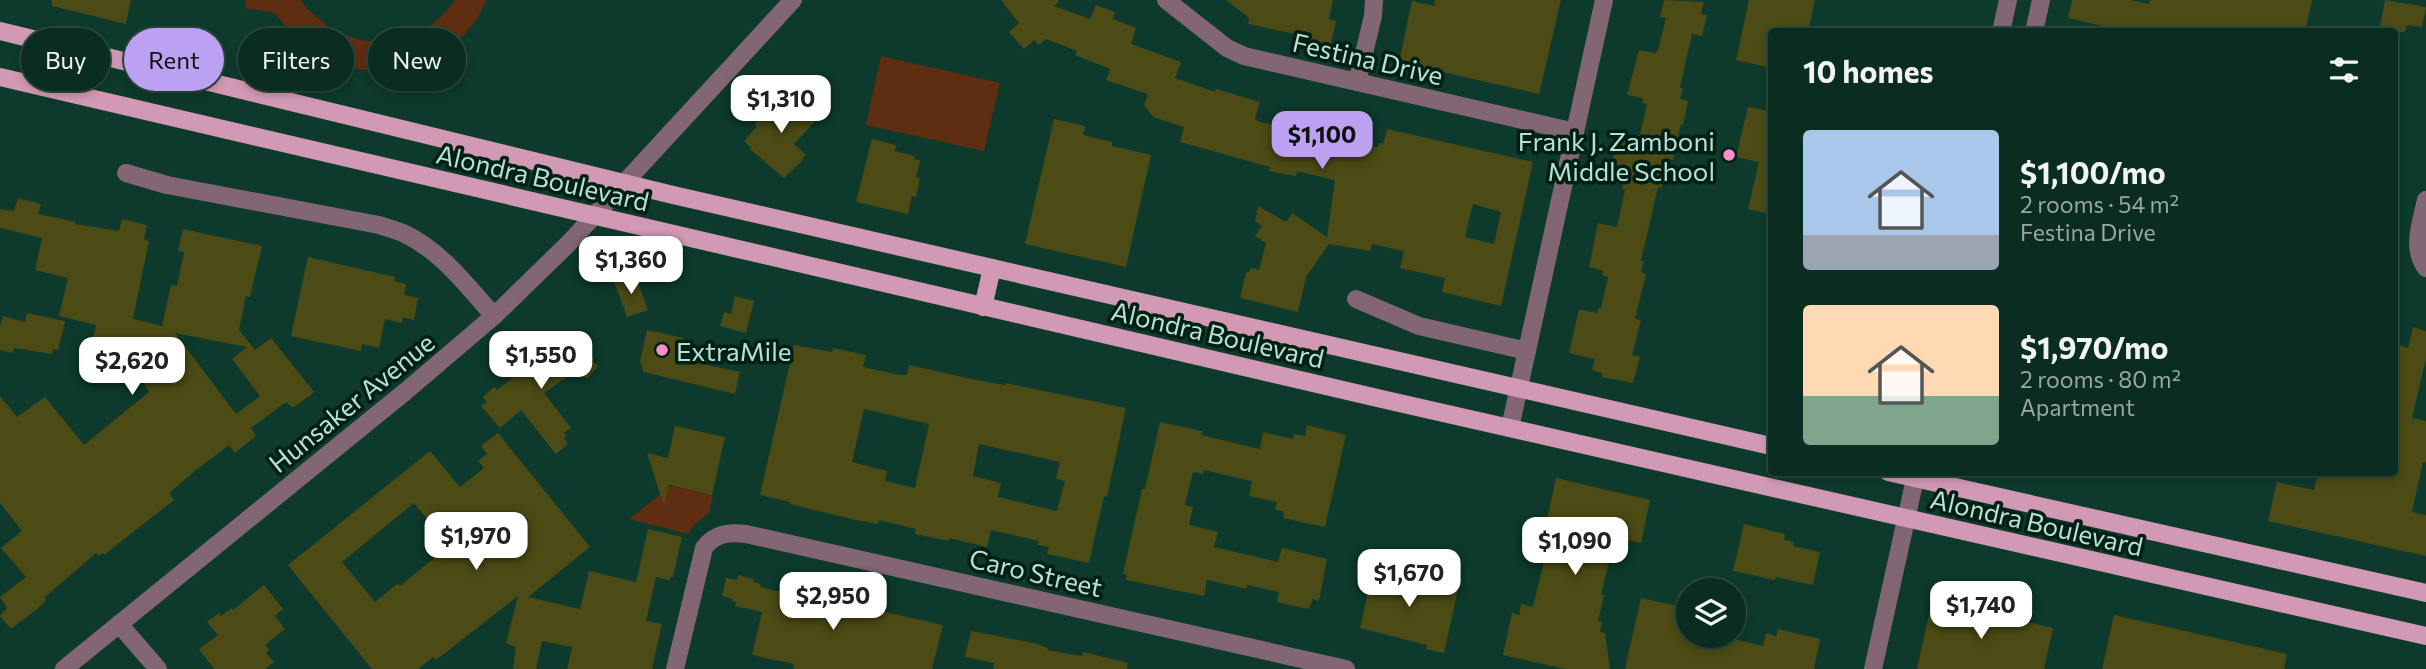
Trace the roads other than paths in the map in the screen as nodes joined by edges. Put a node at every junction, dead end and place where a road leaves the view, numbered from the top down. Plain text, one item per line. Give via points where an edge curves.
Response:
1 (793, 0) edge
2 (1166, 0) edge
3 (1374, 0) edge
4 (1604, 0) edge
5 (2008, 0) edge
6 (2041, 0) edge
7 (2002, 28) edge
8 (2035, 28) edge
9 (0, 31) edge
10 (0, 77) edge
11 (1357, 82) junction
12 (1575, 132) junction
13 (126, 173) dead end
14 (625, 183) junction
15 (2426, 200) edge
16 (594, 216) junction
17 (2423, 264) edge
18 (992, 268) junction
19 (1356, 299) dead end
20 (983, 307) junction
21 (494, 316) junction
22 (1527, 351) junction
23 (1519, 388) junction
24 (1510, 428) junction
25 (1768, 445) edge
26 (1917, 476) edge
27 (1921, 476) edge
28 (1906, 520) junction
29 (2426, 593) edge
30 (119, 624) junction
31 (2426, 636) edge
32 (64, 669) edge
33 (158, 669) edge
34 (675, 669) edge
35 (1346, 669) edge
36 (1873, 669) edge

1 - 14 street, Hunsaker Avenue
2 - 11 street, Festina Drive via 1244,56
3 - 11 street
4 - 12 street
5 - 7 street
6 - 8 street
9 - 14 main road, Alondra Boulevard
10 - 16 main road, Alondra Boulevard
11 - 12 street, Festina Drive
12 - 22 street
13 - 21 street via 405,234 449,267
14 - 16 street, Hunsaker Avenue
14 - 18 main road, Alondra Boulevard
15 - 17 street via 2417,242
16 - 20 main road, Alondra Boulevard
16 - 21 street, Hunsaker Avenue
18 - 20 main road
18 - 23 main road, Alondra Boulevard
19 - 22 street via 1419,326
20 - 24 main road, Alondra Boulevard
21 - 30 street, Hunsaker Avenue
22 - 23 street
23 - 24 street
23 - 25 main road, Alondra Boulevard
24 - 28 main road, Alondra Boulevard
26 - 28 street
27 - 29 main road, Alondra Boulevard
28 - 31 main road, Alondra Boulevard
28 - 36 street
30 - 32 street, Hunsaker Avenue
30 - 33 street
34 - 35 street, Caro Street via 701,556 714,537 730,533

